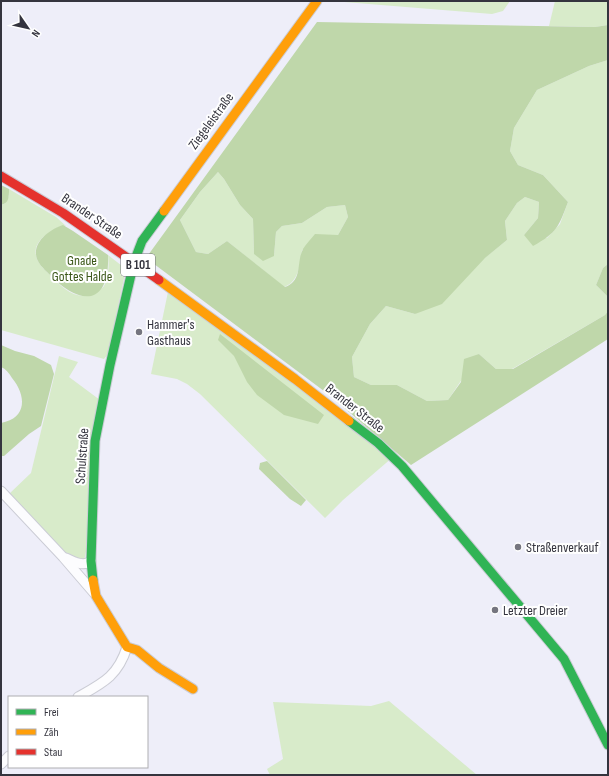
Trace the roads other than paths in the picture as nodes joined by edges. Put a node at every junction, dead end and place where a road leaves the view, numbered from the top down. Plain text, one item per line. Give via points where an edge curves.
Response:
1 (317, 1) edge
2 (1, 176) edge
3 (134, 262) junction
4 (1, 491) edge
5 (64, 557) junction
6 (91, 560) junction
7 (96, 596) junction
8 (127, 647) junction
9 (193, 690) dead end
10 (80, 696) edge
11 (608, 745) edge

1 - 3 main road, Ziegeleistraße via 142,241
2 - 3 main road, Brander Straße / B 101 via 62,212
3 - 6 main road, Schulstraße via 95,441
3 - 11 main road, Brander Straße / B 101 via 319,397 393,457 564,659
4 - 5 street
5 - 6 street via 85,564
5 - 7 street
6 - 7 main road, Schulstraße
7 - 8 main road, Schulstraße
8 - 9 main road via 137,650
8 - 10 street via 114,672 105,681

